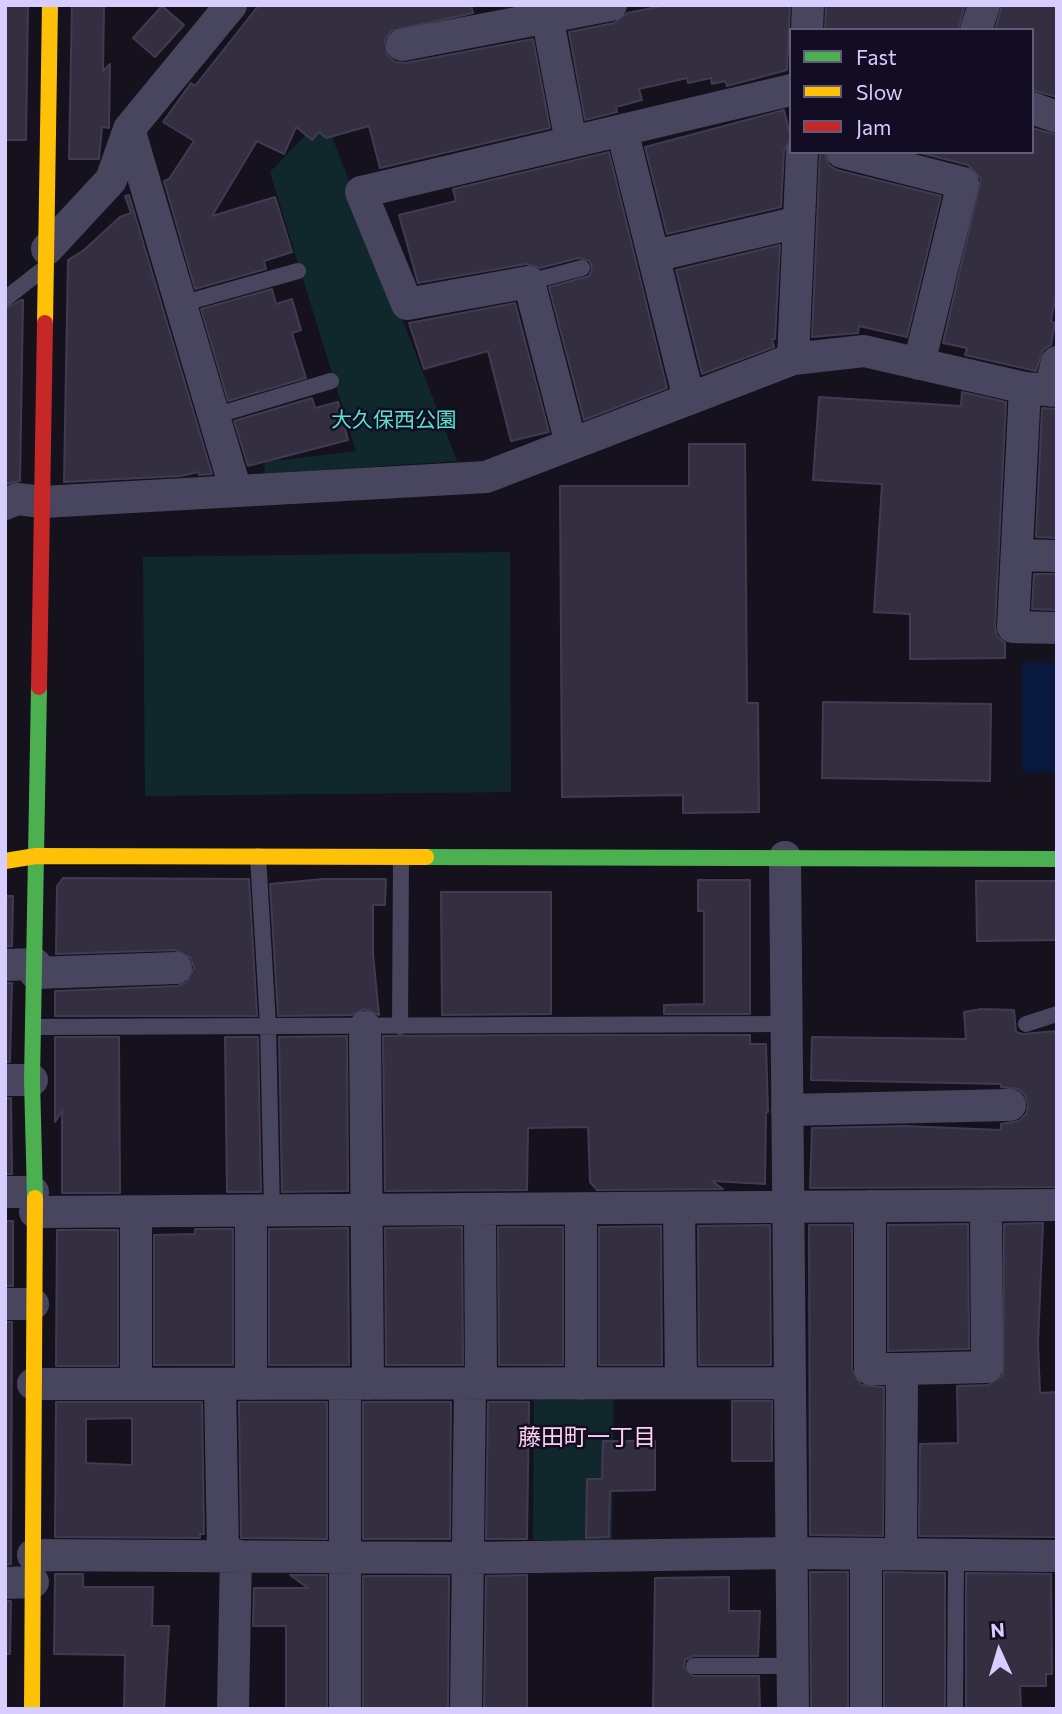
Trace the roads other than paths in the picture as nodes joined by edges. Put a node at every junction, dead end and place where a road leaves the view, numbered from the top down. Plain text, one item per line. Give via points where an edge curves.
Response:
1 (50, 5) edge
2 (231, 5) edge
3 (611, 5) edge
4 (808, 5) edge
5 (984, 5) edge
6 (547, 11) edge
7 (807, 28) edge
8 (977, 28) edge
9 (402, 45) dead end
10 (789, 90) edge
11 (1034, 109) edge
12 (1057, 117) edge
13 (129, 129) junction
14 (622, 130) junction
15 (571, 142) junction
16 (802, 154) edge
17 (850, 154) edge
18 (799, 222) junction
19 (654, 256) junction
20 (47, 257) junction
21 (582, 268) dead end
22 (298, 271) dead end
23 (528, 282) junction
24 (5, 299) edge
25 (181, 304) junction
26 (793, 359) junction
27 (919, 363) junction
28 (331, 381) dead end
29 (1047, 383) edge
30 (690, 398) junction
31 (214, 416) junction
32 (571, 444) junction
33 (236, 491) junction
34 (43, 502) junction
35 (5, 504) edge
36 (1017, 555) junction
37 (1057, 556) edge
38 (1057, 628) edge
39 (36, 856) junction
40 (258, 856) junction
41 (401, 857) junction
42 (785, 857) junction
43 (1057, 859) edge
44 (5, 861) edge
45 (25, 967) edge
46 (176, 968) dead end
47 (1057, 1014) edge
48 (786, 1024) junction
49 (1026, 1024) dead end
50 (268, 1025) junction
51 (34, 1027) junction
52 (365, 1027) junction
53 (400, 1027) junction
54 (18, 1080) edge
55 (1010, 1105) dead end
56 (787, 1110) junction
57 (24, 1199) edge
58 (1057, 1205) edge
59 (870, 1206) junction
60 (986, 1206) junction
61 (788, 1207) junction
62 (679, 1208) junction
63 (481, 1209) junction
64 (580, 1209) junction
65 (367, 1210) junction
66 (261, 1211) junction
67 (136, 1212) junction
68 (19, 1304) edge
69 (902, 1369) junction
70 (475, 1383) junction
71 (681, 1383) junction
72 (790, 1383) junction
73 (33, 1384) junction
74 (136, 1384) junction
75 (235, 1384) junction
76 (357, 1384) junction
77 (581, 1384) junction
78 (791, 1553) junction
79 (901, 1553) junction
80 (866, 1554) junction
81 (230, 1555) junction
82 (956, 1555) junction
83 (1057, 1556) edge
84 (345, 1557) junction
85 (469, 1558) junction
86 (24, 1573) edge
87 (694, 1666) dead end
88 (792, 1666) junction
89 (32, 1709) edge
90 (233, 1709) edge
91 (345, 1709) edge
92 (466, 1709) edge
93 (793, 1709) edge
94 (866, 1709) edge
95 (955, 1709) edge

1 - 20 street
2 - 13 street
3 - 6 street
4 - 7 street
5 - 8 street
6 - 9 street
6 - 15 street
10 - 14 street
11 - 12 street
13 - 20 street via 111,180
13 - 25 street
14 - 15 street
14 - 19 street
15 - 23 street via 361,192 407,304
16 - 18 street
17 - 27 street via 963,183
18 - 19 street
18 - 26 street
19 - 30 street
20 - 24 lane
20 - 34 street
21 - 23 lane
22 - 25 lane
23 - 32 street
25 - 31 street
26 - 27 street via 864,351
26 - 30 street
27 - 29 street
28 - 31 lane
29 - 36 street
30 - 32 street
31 - 33 street
32 - 33 street via 486,477
33 - 34 street
34 - 35 street via 17,499
34 - 39 street
36 - 37 street
36 - 38 street via 1013,627
39 - 40 street
39 - 44 street
39 - 45 street
40 - 41 street
40 - 50 lane
41 - 42 street
41 - 53 lane
42 - 43 street
42 - 48 street
45 - 46 street
45 - 51 street
47 - 49 lane
48 - 53 lane
48 - 56 street
50 - 51 lane
50 - 52 lane
50 - 66 lane
51 - 54 street
52 - 53 lane
52 - 65 street
54 - 57 street
55 - 56 street
56 - 61 street
57 - 67 street
57 - 68 street
58 - 60 street
59 - 60 street
59 - 61 street
59 - 69 street via 870,1369
60 - 69 street via 987,1367
61 - 62 street
61 - 72 street
62 - 64 street
62 - 71 street
63 - 64 street
63 - 65 street
63 - 70 street
64 - 77 street
65 - 66 street
65 - 76 street
66 - 67 street
66 - 75 street
67 - 74 street
68 - 73 street
69 - 79 street
70 - 76 street
70 - 77 street
70 - 85 street
71 - 72 street
71 - 77 street
72 - 78 street
73 - 74 street
73 - 86 street
74 - 75 street
75 - 76 street
75 - 81 street
76 - 84 street
78 - 80 street
78 - 85 street
78 - 88 street
79 - 80 street
79 - 82 street
80 - 94 street
81 - 84 street
81 - 86 street
81 - 90 street
82 - 83 street
82 - 95 lane
84 - 85 street
84 - 91 street
85 - 92 street
86 - 89 street
87 - 88 lane
88 - 93 street

